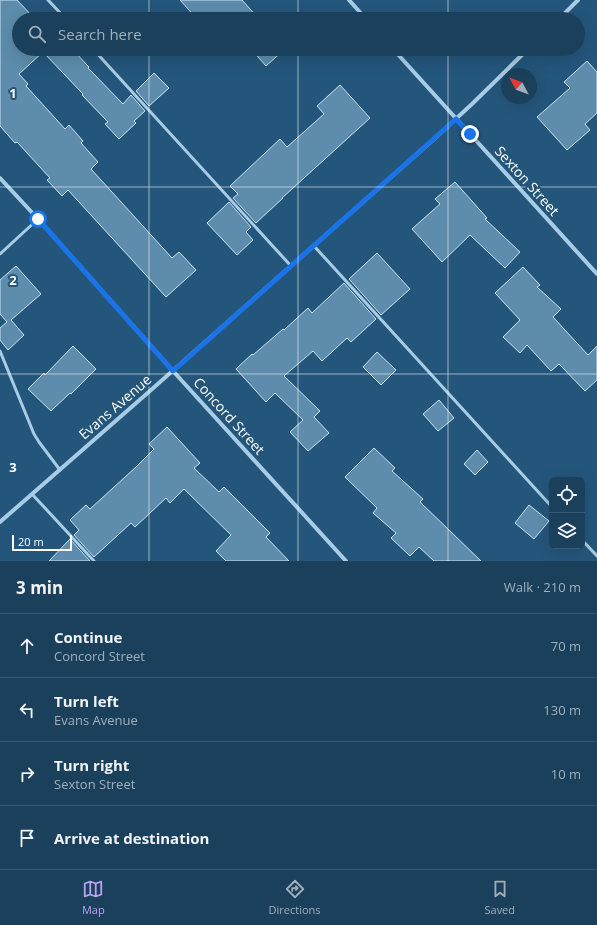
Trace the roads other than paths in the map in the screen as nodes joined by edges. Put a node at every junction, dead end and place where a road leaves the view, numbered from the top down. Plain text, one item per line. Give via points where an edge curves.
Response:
1 (48, 0) edge
2 (349, 0) edge
3 (578, 0) edge
4 (59, 12) edge
5 (360, 12) edge
6 (566, 12) edge
7 (99, 56) edge
8 (399, 56) edge
9 (521, 56) edge
10 (456, 119) junction
11 (0, 178) edge
12 (38, 219) junction
13 (314, 246) junction
14 (0, 254) edge
15 (292, 266) junction
16 (597, 274) edge
17 (0, 351) edge
18 (173, 371) junction
19 (60, 470) junction
20 (32, 494) junction
21 (549, 504) edge
22 (0, 522) edge
23 (585, 543) edge
24 (597, 556) edge
25 (94, 561) edge
26 (346, 561) edge

1 - 4 lane
2 - 5 street
3 - 6 street
7 - 15 lane
8 - 10 street, Sexton Street
9 - 10 street, Evans Avenue
10 - 13 street, Evans Avenue
10 - 16 street, Sexton Street
11 - 12 street, Concord Street
12 - 14 lane
12 - 18 street, Concord Street
13 - 15 street, Evans Avenue
13 - 21 lane
15 - 18 street, Evans Avenue
17 - 19 lane via 36,438
18 - 19 street, Evans Avenue
18 - 26 street, Concord Street
19 - 20 street, Evans Avenue
20 - 22 street, Evans Avenue
20 - 25 lane
23 - 24 lane

